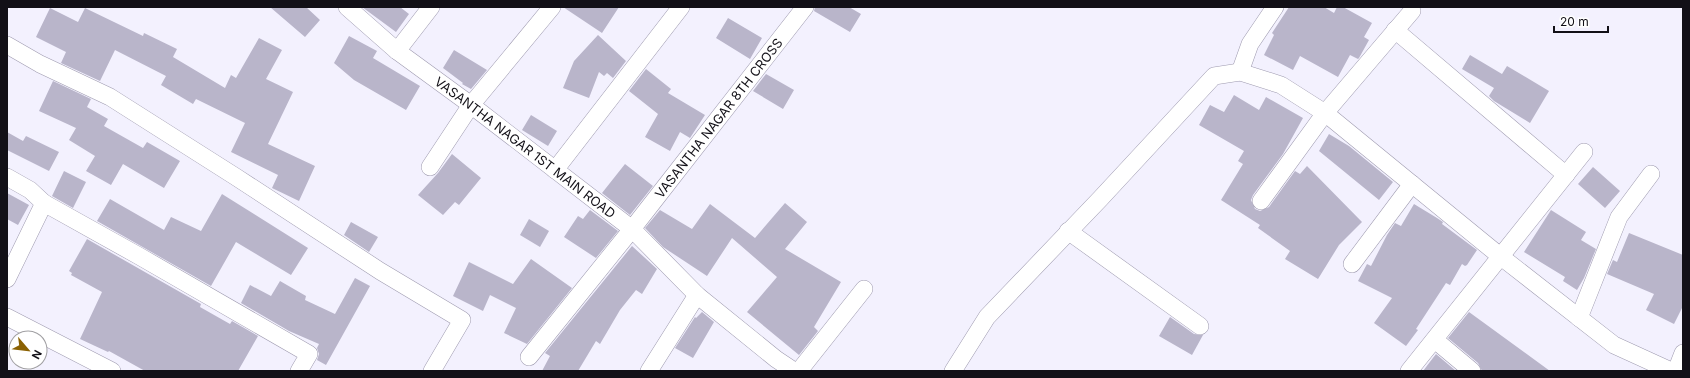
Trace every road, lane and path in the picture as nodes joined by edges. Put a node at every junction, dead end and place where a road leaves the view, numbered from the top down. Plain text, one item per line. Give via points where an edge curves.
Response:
1 (346, 7) edge
2 (432, 7) edge
3 (552, 7) edge
4 (681, 7) edge
5 (804, 7) edge
6 (1275, 7) edge
7 (1412, 11) dead end
8 (1395, 30) junction
9 (7, 46) edge
10 (397, 51) junction
11 (1240, 72) junction
12 (471, 105) junction
13 (1325, 113) junction
14 (1584, 152) dead end
15 (430, 167) dead end
16 (555, 170) junction
17 (1651, 174) dead end
18 (1566, 175) junction
19 (7, 177) edge
20 (1412, 184) junction
21 (1261, 200) dead end
22 (44, 203) junction
23 (632, 229) junction
24 (1068, 232) junction
25 (1500, 256) junction
26 (1352, 264) dead end
27 (7, 279) edge
28 (864, 289) dead end
29 (697, 295) junction
30 (7, 317) edge
31 (1579, 318) junction
32 (1200, 326) dead end
33 (1435, 340) junction
34 (1683, 353) edge
35 (529, 357) dead end
36 (112, 371) edge
37 (299, 371) edge
38 (432, 371) edge
39 (649, 371) edge
40 (794, 371) edge
41 (799, 371) edge
42 (953, 371) edge
43 (1409, 371) edge
44 (1472, 371) edge
45 (1671, 371) edge
46 (1676, 371) edge

1 - 10 street, VASANTHA NAGAR 1ST MAIN ROAD
2 - 10 street
3 - 12 street
4 - 16 street
5 - 23 street, VASANTHA NAGAR 8TH CROSS
6 - 11 street via 1250,44
7 - 8 street
8 - 13 street
8 - 18 street
9 - 38 street via 110,97 380,271 462,320
10 - 12 street, VASANTHA NAGAR 1ST MAIN ROAD
11 - 13 street via 1281,85
11 - 24 street via 1214,76
12 - 15 street
12 - 16 street, VASANTHA NAGAR 1ST MAIN ROAD
13 - 20 street
13 - 21 street
14 - 18 street
16 - 23 street, VASANTHA NAGAR 1ST MAIN ROAD
17 - 31 street via 1619,217
18 - 25 street
19 - 22 street via 30,190
20 - 25 street
20 - 26 street
22 - 27 street
22 - 37 street via 309,354
23 - 29 street, VASANTHA NAGAR 1ST MAIN ROAD
23 - 35 street, VASANTHA NAGAR 8TH CROSS
24 - 32 street
24 - 42 street via 987,317
25 - 31 street
25 - 33 street
28 - 41 street
29 - 39 street
29 - 40 street, VASANTHA NAGAR 1ST MAIN ROAD
30 - 36 street
31 - 45 street via 1614,345
33 - 43 street
33 - 44 street
34 - 46 street

